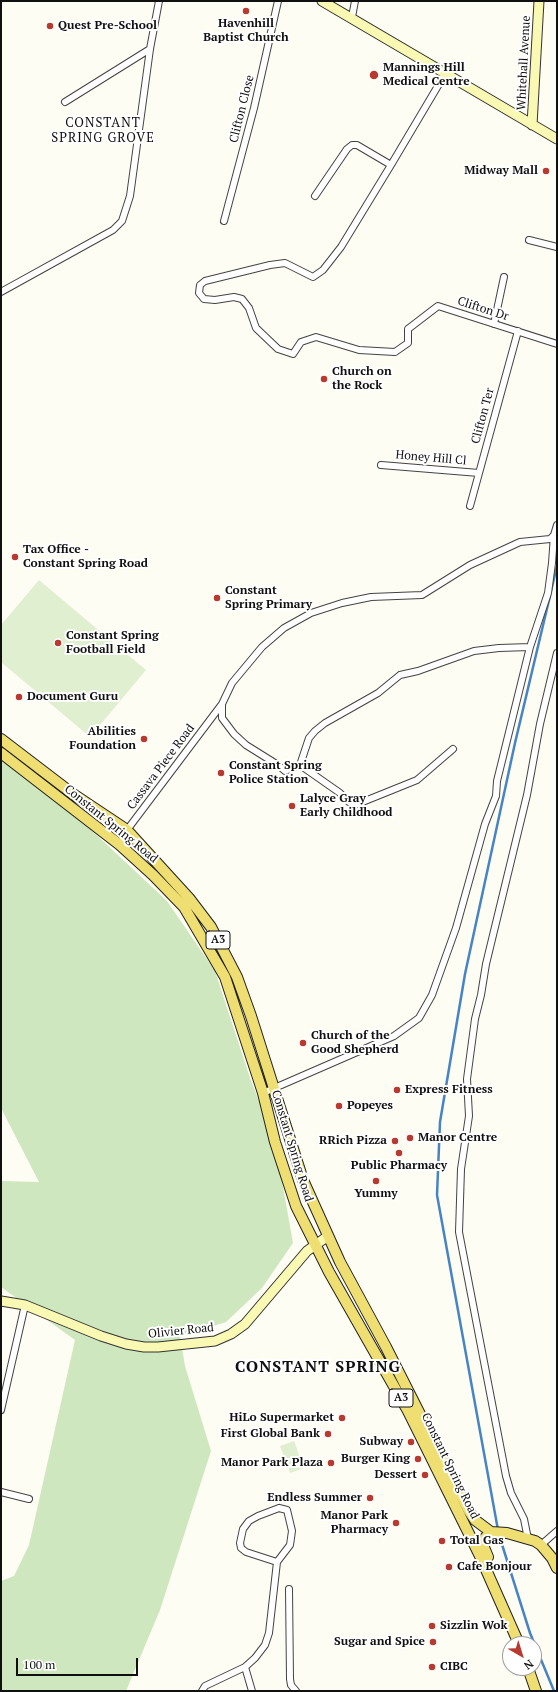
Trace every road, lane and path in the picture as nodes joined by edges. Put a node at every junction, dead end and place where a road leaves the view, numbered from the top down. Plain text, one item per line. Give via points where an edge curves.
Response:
1 (159, 1) edge
2 (278, 1) edge
3 (322, 1) edge
4 (355, 1) edge
5 (539, 1) edge
6 (352, 17) junction
7 (150, 49) junction
8 (445, 74) junction
9 (65, 102) dead end
10 (532, 125) junction
11 (557, 139) edge
12 (392, 165) junction
13 (315, 196) dead end
14 (224, 221) dead end
15 (529, 240) dead end
16 (557, 247) edge
17 (504, 277) dead end
18 (1, 292) edge
19 (494, 324) junction
20 (518, 332) junction
21 (557, 344) edge
22 (381, 465) dead end
23 (479, 473) junction
24 (470, 506) dead end
25 (557, 525) edge
26 (554, 535) junction
27 (530, 648) junction
28 (557, 653) edge
29 (222, 704) junction
30 (1, 739) edge
31 (453, 749) dead end
32 (1, 753) edge
33 (300, 765) junction
34 (127, 830) junction
35 (120, 845) junction
36 (274, 1089) junction
37 (263, 1093) junction
38 (328, 1236) junction
39 (315, 1245) junction
40 (1, 1301) edge
41 (26, 1305) junction
42 (2, 1400) edge
43 (1, 1410) edge
44 (1, 1492) edge
45 (29, 1499) dead end
46 (557, 1531) edge
47 (493, 1532) junction
48 (528, 1539) junction
49 (541, 1544) junction
50 (277, 1562) junction
51 (557, 1568) edge
52 (289, 1588) dead end
53 (515, 1636) edge
54 (517, 1636) edge
55 (245, 1667) junction
56 (531, 1676) edge
57 (202, 1691) edge
58 (252, 1691) edge
59 (296, 1691) edge
60 (536, 1691) edge

1 - 7 street
2 - 14 street, Clifton Close via 254,108
3 - 6 main road
4 - 6 street
5 - 10 main road, Whitehall Avenue
6 - 8 main road
7 - 9 street
7 - 18 street via 130,196 122,221 113,230
8 - 10 main road
8 - 12 street
10 - 11 main road
12 - 13 street via 357,145 347,148
12 - 19 street, Clifton Dr via 324,270 313,276 285,263 270,265 204,281 200,285 199,293 204,299 242,298 249,308 256,328 278,349 293,354 301,342 316,337 360,350 395,352 408,343 408,329 438,306
15 - 16 street
17 - 19 street
19 - 20 street, Clifton Dr
20 - 21 street, Clifton Dr
20 - 23 street, Clifton Ter
22 - 23 street, Honey Hill Cl
23 - 24 street, Clifton Ter
25 - 26 street
26 - 27 street via 548,593
26 - 29 street, Cassava Piece Road via 550,539 520,542 470,565 422,595 371,597 311,613 284,628 262,647 232,683
27 - 33 street via 474,651 400,675 378,693 315,730 309,738
27 - 36 street via 497,781 496,796 485,824 450,947 432,994 419,1018 394,1036
28 - 48 street via 475,1020 467,1079 468,1116 461,1169 459,1232 506,1476 511,1494 524,1519
29 - 33 street via 222,718 246,745 285,771
29 - 34 street, Cassava Piece Road
30 - 34 main road, Constant Spring Road / A3 via 73,794
31 - 33 street via 417,780 355,805
32 - 35 main road, Constant Spring Road / A3
34 - 35 street, Cassava Piece Road
34 - 36 main road, Constant Spring Road / A3 via 189,898 211,927 237,976
35 - 37 main road, Constant Spring Road / A3 via 184,907 225,976
36 - 37 street
36 - 38 main road, Constant Spring Road / A3 via 303,1180
37 - 39 main road, Constant Spring Road / A3 via 275,1142 296,1206
38 - 39 main road, Olivier Road
38 - 47 main road, Constant Spring Road / A3 via 469,1512 475,1520
39 - 41 main road, Olivier Road via 244,1324 231,1334 215,1341 158,1347 126,1344
39 - 53 main road, Constant Spring Road / A3 via 408,1411 480,1556
40 - 41 main road, Olivier Road
41 - 42 street
42 - 43 street
44 - 45 street
46 - 49 street
47 - 48 main road
47 - 54 main road via 485,1538 483,1545
48 - 49 main road
49 - 51 main road
50 - 50 street via 290,1545 292,1531 287,1510 283,1508 249,1521 240,1543 246,1552
50 - 55 street via 269,1633 265,1645
52 - 59 street via 290,1679
55 - 57 street via 205,1686
55 - 58 street
56 - 60 main road

